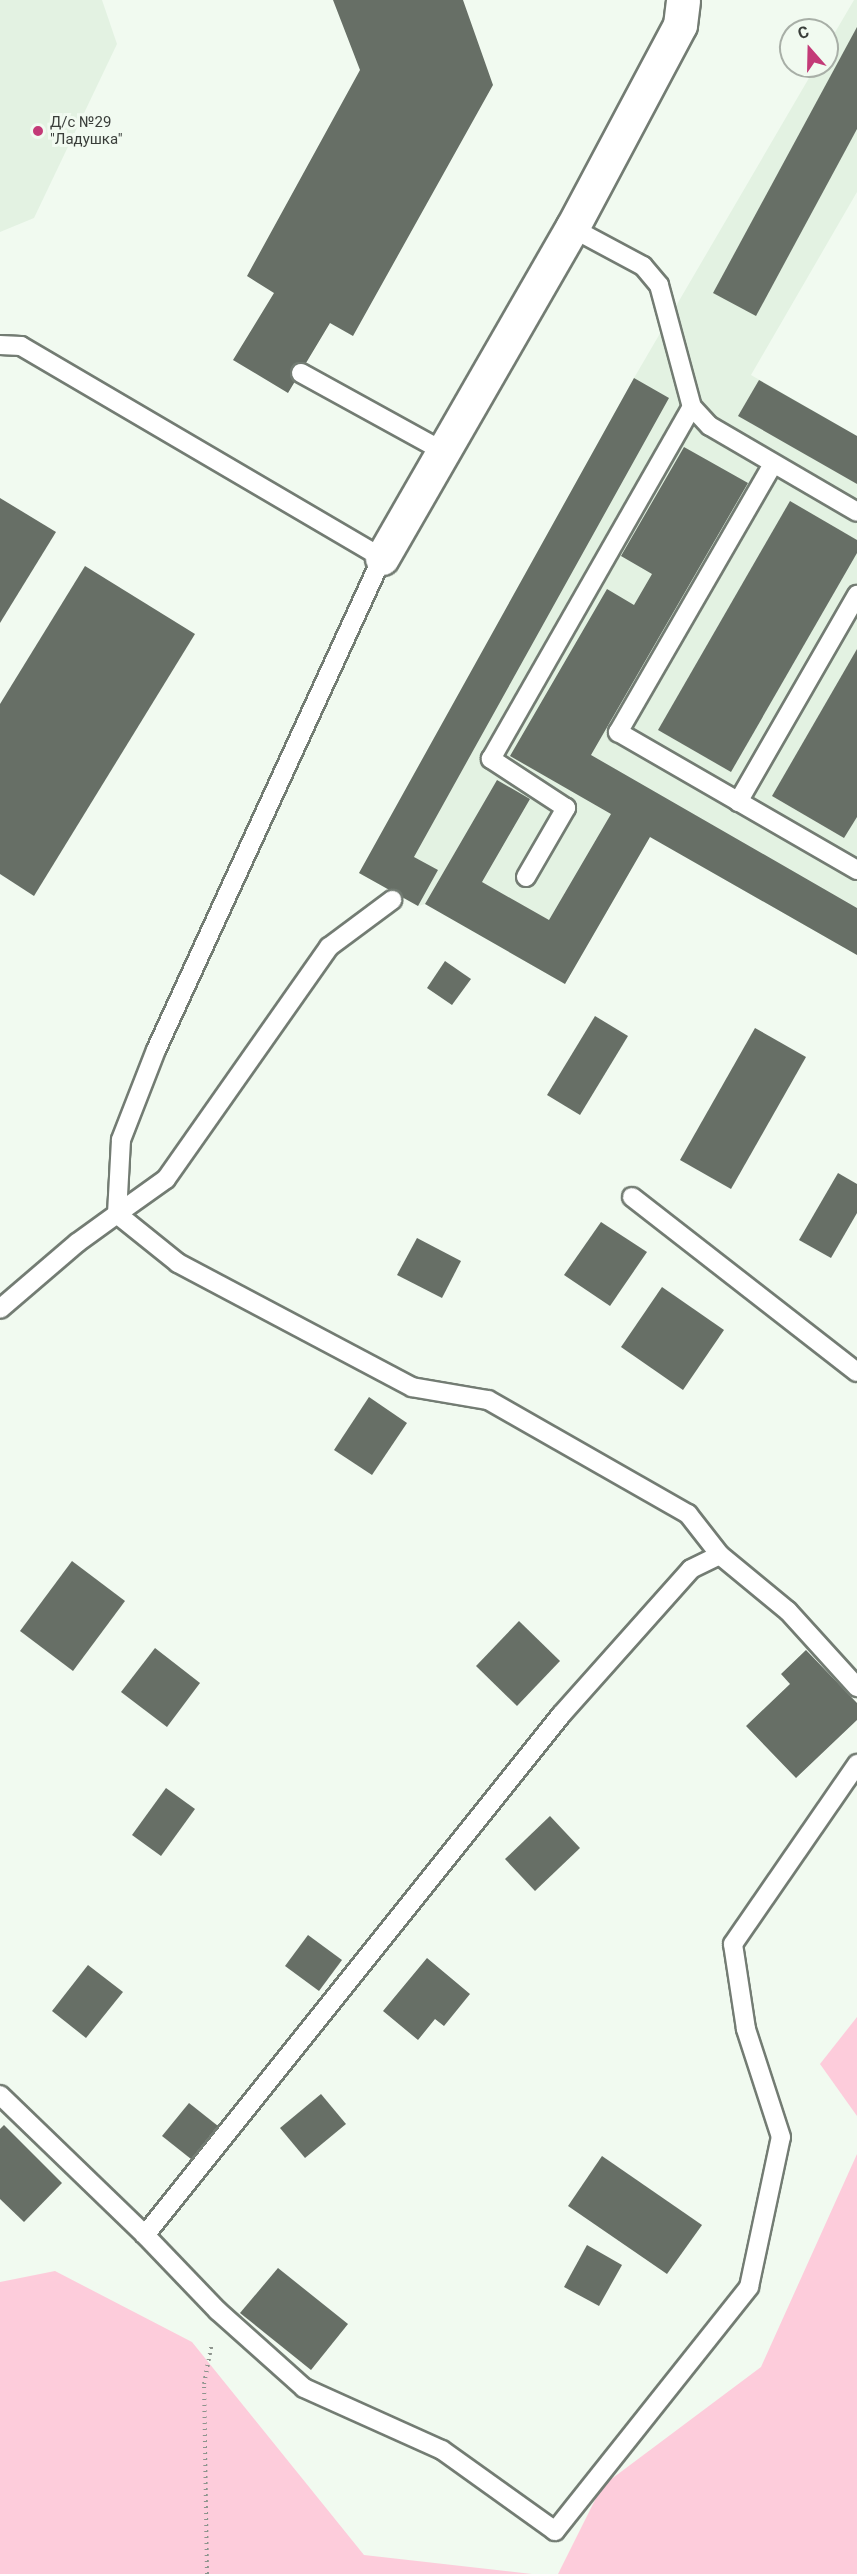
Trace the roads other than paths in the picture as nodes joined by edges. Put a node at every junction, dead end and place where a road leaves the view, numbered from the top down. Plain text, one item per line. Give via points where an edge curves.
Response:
1 (683, 0) edge
2 (572, 228) junction
3 (0, 345) edge
4 (301, 373) dead end
5 (692, 407) junction
6 (443, 451) junction
7 (773, 464) junction
8 (857, 512) edge
9 (382, 558) junction
10 (857, 595) edge
11 (738, 802) junction
12 (857, 869) edge
13 (526, 877) dead end
14 (392, 900) dead end
15 (632, 1197) dead end
16 (117, 1215) junction
17 (0, 1309) edge
18 (856, 1369) edge
19 (720, 1555) junction
20 (857, 1687) edge
21 (857, 1764) edge
22 (0, 2095) edge
23 (145, 2235) junction

1 - 2 street via 680,25
2 - 5 lane via 643,266 659,285
2 - 6 street
3 - 9 lane via 21,346
4 - 6 lane
5 - 7 lane via 710,426
5 - 13 lane via 491,759 566,808
6 - 9 street
7 - 8 lane
7 - 11 lane via 618,732
9 - 16 lane via 156,1050 121,1140
10 - 11 lane
11 - 12 lane
14 - 16 lane via 329,948 166,1179
15 - 18 lane
16 - 17 lane via 77,1243
16 - 19 lane via 178,1263 412,1387 488,1400 688,1514
19 - 20 lane via 788,1611
19 - 23 lane via 691,1569 561,1715
21 - 23 lane via 733,1944 746,2029 781,2137 749,2287 555,2531 442,2450 304,2388 218,2311
22 - 23 lane

